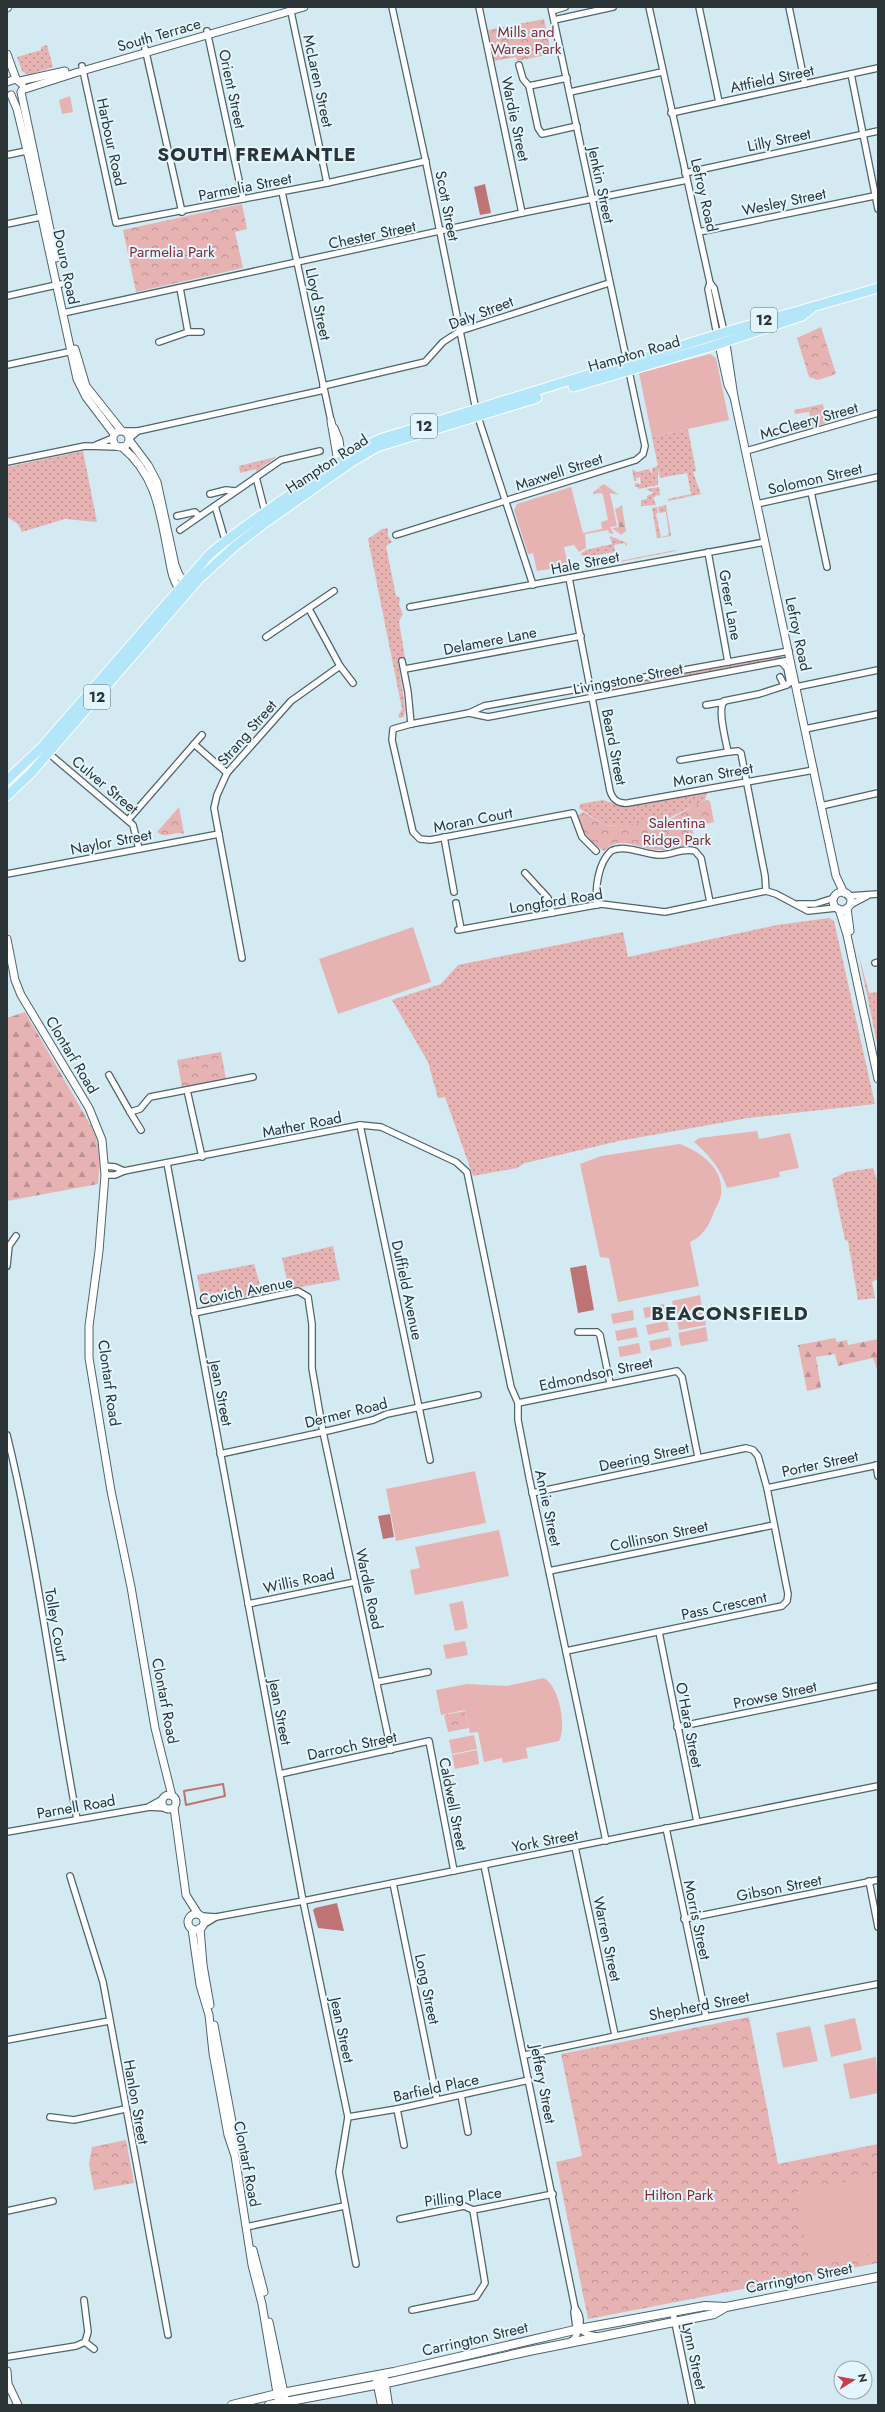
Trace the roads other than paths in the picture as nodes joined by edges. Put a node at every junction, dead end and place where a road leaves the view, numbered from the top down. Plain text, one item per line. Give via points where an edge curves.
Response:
1 (304, 7) edge
2 (392, 7) edge
3 (479, 7) edge
4 (566, 7) edge
5 (613, 7) edge
6 (648, 7) edge
7 (698, 7) edge
8 (789, 7) edge
9 (291, 8) edge
10 (552, 9) edge
11 (554, 20) junction
12 (208, 33) junction
13 (146, 50) junction
14 (7, 54) edge
15 (519, 65) dead end
16 (83, 68) junction
17 (878, 68) edge
18 (662, 72) junction
19 (851, 74) junction
20 (567, 78) junction
21 (18, 80) junction
22 (7, 81) edge
23 (805, 84) junction
24 (529, 86) junction
25 (21, 91) junction
26 (570, 92) junction
27 (8, 94) edge
28 (719, 102) junction
29 (672, 113) junction
30 (576, 126) junction
31 (878, 131) edge
32 (862, 135) junction
33 (30, 150) junction
34 (7, 155) edge
35 (426, 161) junction
36 (685, 173) junction
37 (687, 180) junction
38 (327, 183) junction
39 (282, 192) junction
40 (874, 196) junction
41 (243, 199) junction
42 (592, 199) junction
43 (878, 209) edge
44 (182, 212) junction
45 (522, 213) junction
46 (45, 216) junction
47 (7, 224) edge
48 (116, 224) joint
49 (439, 232) junction
50 (699, 232) junction
51 (297, 263) junction
52 (609, 283) junction
53 (59, 285) junction
54 (180, 288) junction
55 (878, 288) edge
56 (7, 296) edge
57 (65, 313) junction
58 (460, 331) junction
59 (188, 332) junction
60 (201, 332) dead end
61 (721, 338) junction
62 (159, 342) dead end
63 (73, 351) junction
64 (7, 365) edge
65 (628, 367) junction
66 (324, 388) junction
67 (878, 413) edge
68 (477, 414) junction
69 (331, 421) junction
70 (123, 431) junction
71 (138, 431) junction
72 (113, 436) junction
73 (130, 439) junction
74 (339, 440) junction
75 (96, 445) junction
76 (120, 447) junction
77 (358, 450) junction
78 (320, 451) dead end
79 (746, 451) junction
80 (7, 462) edge
81 (342, 463) junction
82 (256, 477) junction
83 (878, 477) edge
84 (235, 491) junction
85 (811, 492) junction
86 (210, 494) dead end
87 (505, 502) junction
88 (758, 504) junction
89 (215, 506) junction
90 (265, 512) junction
91 (177, 516) dead end
92 (199, 516) junction
93 (180, 530) dead end
94 (396, 535) dead end
95 (225, 540) junction
96 (765, 542) junction
97 (708, 552) junction
98 (827, 567) dead end
99 (570, 578) junction
100 (533, 585) junction
101 (185, 589) junction
102 (334, 592) dead end
103 (410, 607) dead end
104 (309, 609) junction
105 (581, 636) junction
106 (266, 637) dead end
107 (789, 651) junction
108 (790, 660) junction
109 (402, 661) dead end
110 (728, 662) junction
111 (781, 662) junction
112 (340, 666) junction
113 (405, 669) junction
114 (878, 670) edge
115 (779, 677) dead end
116 (353, 684) dead end
117 (788, 686) junction
118 (591, 687) junction
119 (592, 698) junction
120 (724, 702) junction
121 (706, 705) dead end
122 (469, 713) junction
123 (878, 714) edge
124 (411, 724) junction
125 (805, 729) junction
126 (393, 730) joint
127 (202, 735) dead end
128 (194, 744) junction
129 (45, 750) junction
130 (728, 752) junction
131 (680, 760) dead end
132 (814, 770) junction
133 (227, 773) junction
134 (7, 780) edge
135 (746, 782) junction
136 (878, 793) edge
137 (7, 796) edge
138 (616, 801) joint
139 (821, 806) junction
140 (128, 820) junction
141 (219, 834) junction
142 (444, 837) junction
143 (139, 848) junction
144 (596, 851) dead end
145 (525, 873) dead end
146 (7, 874) edge
147 (836, 876) junction
148 (454, 892) dead end
149 (766, 892) junction
150 (846, 894) junction
151 (878, 894) edge
152 (867, 896) junction
153 (834, 897) junction
154 (710, 902) junction
155 (456, 903) dead end
156 (798, 904) junction
157 (597, 905) junction
158 (848, 906) junction
159 (837, 908) junction
160 (552, 913) junction
161 (7, 939) edge
162 (242, 958) dead end
163 (878, 1061) edge
164 (878, 1074) edge
165 (109, 1075) dead end
166 (253, 1077) dead end
167 (187, 1090) junction
168 (130, 1112) junction
169 (360, 1126) junction
170 (141, 1130) dead end
171 (202, 1157) junction
172 (167, 1163) junction
173 (105, 1166) junction
174 (124, 1171) junction
175 (105, 1175) junction
176 (469, 1180) joint
177 (16, 1236) dead end
178 (8, 1247) edge
179 (7, 1266) edge
180 (194, 1313) junction
181 (578, 1332) dead end
182 (610, 1384) junction
183 (478, 1395) dead end
184 (518, 1403) junction
185 (419, 1408) junction
186 (324, 1432) junction
187 (7, 1435) edge
188 (220, 1454) junction
189 (758, 1456) joint
190 (698, 1457) junction
191 (430, 1460) dead end
192 (877, 1465) edge
193 (878, 1476) edge
194 (767, 1488) junction
195 (532, 1493) junction
196 (774, 1525) junction
197 (549, 1571) junction
198 (355, 1582) junction
199 (248, 1604) junction
200 (659, 1632) junction
201 (566, 1651) junction
202 (428, 1672) dead end
203 (377, 1682) junction
204 (878, 1686) edge
205 (677, 1727) junction
206 (429, 1741) joint
207 (391, 1750) junction
208 (280, 1774) junction
209 (166, 1777) junction
210 (878, 1786) edge
211 (172, 1796) junction
212 (164, 1798) junction
213 (150, 1807) junction
214 (168, 1808) junction
215 (77, 1819) junction
216 (697, 1822) junction
217 (666, 1828) junction
218 (7, 1832) edge
219 (606, 1840) junction
220 (575, 1847) junction
221 (484, 1865) junction
222 (454, 1871) junction
223 (70, 1876) dead end
224 (878, 1880) edge
225 (869, 1881) junction
226 (393, 1883) junction
227 (303, 1901) junction
228 (197, 1915) junction
229 (216, 1917) junction
230 (684, 1919) junction
231 (202, 1926) junction
232 (878, 1928) edge
233 (192, 1929) junction
234 (878, 1984) edge
235 (706, 2017) junction
236 (109, 2021) junction
237 (615, 2035) junction
238 (7, 2040) edge
239 (525, 2055) junction
240 (529, 2080) junction
241 (461, 2095) junction
242 (437, 2100) junction
243 (125, 2109) junction
244 (397, 2109) junction
245 (50, 2117) dead end
246 (348, 2117) junction
247 (468, 2132) dead end
248 (404, 2145) dead end
249 (553, 2194) junction
250 (53, 2201) dead end
251 (344, 2206) junction
252 (7, 2210) edge
253 (474, 2210) junction
254 (400, 2219) dead end
255 (247, 2227) junction
256 (356, 2264) dead end
257 (878, 2277) edge
258 (84, 2300) dead end
259 (726, 2307) junction
260 (412, 2310) dead end
261 (673, 2313) junction
262 (674, 2322) junction
263 (579, 2329) junction
264 (168, 2335) dead end
265 (601, 2337) junction
266 (85, 2342) junction
267 (569, 2343) junction
268 (94, 2349) dead end
269 (7, 2357) edge
270 (7, 2371) edge
271 (380, 2374) junction
272 (381, 2384) junction
273 (8, 2385) edge
274 (280, 2393) junction
275 (276, 2404) edge
276 (18, 2405) edge
277 (232, 2405) edge
278 (382, 2405) edge
279 (388, 2405) edge
280 (692, 2405) edge

1 - 9 street, South Terrace
2 - 35 street, Scott Street
3 - 45 street, Wardie Street
4 - 10 street
5 - 11 street
6 - 18 street, Lefroy Road
7 - 28 street
8 - 23 street
9 - 12 street, South Terrace
9 - 38 street, McLaren Street
10 - 11 street, Jenkin Street
11 - 20 street, Jenkin Street
12 - 13 street, South Terrace
12 - 41 street, Orient Street
13 - 16 street, South Terrace
13 - 44 street
14 - 21 street
15 - 24 street via 523,79
16 - 21 street, South Terrace
16 - 25 street, South Terrace
16 - 48 street, Harbour Road
17 - 19 street, Attfield Street
18 - 26 street
18 - 29 street, Lefroy Road
19 - 23 street, Attfield Street
19 - 32 street
20 - 24 street
20 - 26 street, Jenkin Street
21 - 22 street, South Terrace
21 - 25 street, Douro Road
23 - 28 street, Attfield Street
24 - 30 street via 538,128 542,134
25 - 27 street, South Terrace
25 - 33 street, Douro Road
26 - 30 street, Jenkin Street
27 - 33 street, Douro Road via 18,109
28 - 29 street, Attfield Street
29 - 36 street, Lefroy Road
30 - 42 street, Jenkin Street
31 - 32 street, Lilly Street
32 - 36 street, Lilly Street
32 - 40 street
33 - 34 street
33 - 46 street, Douro Road
35 - 38 street, Parmelia Street
35 - 49 street, Scott Street
36 - 37 street, Lefroy Road
37 - 42 street, Chester Street
37 - 50 street, Lefroy Road
38 - 39 street, Parmelia Street
39 - 41 street, Parmelia Street
39 - 51 street, Lloyd Street
40 - 43 street
40 - 50 street, Wesley Street
41 - 44 street, Parmelia Street
42 - 45 street, Chester Street
42 - 52 street, Jenkin Street
44 - 48 street, Parmelia Street
45 - 49 street, Chester Street
46 - 47 street
46 - 53 street, Douro Road
49 - 51 street, Chester Street
49 - 58 street, Scott Street
50 - 61 street, Lefroy Road via 710,283 708,289
51 - 54 street, Chester Street
51 - 66 street, Lloyd Street
52 - 58 street, Daly Street
52 - 65 street, Jenkin Street
53 - 56 street
53 - 57 street, Douro Road
54 - 57 street, Chester Street
54 - 59 street
55 - 61 main road, Hampton Road / 12 via 811,309 802,316
57 - 63 street, Douro Road
58 - 66 street, Daly Street via 443,342 426,362
58 - 68 street, Scott Street
59 - 60 street
59 - 62 street
61 - 65 main road, Hampton Road / 12
61 - 79 street, Lefroy Road via 728,385 734,397
63 - 64 street
63 - 70 street, Douro Road via 86,386
63 - 72 street, Douro Road via 81,387
65 - 68 main road, Hampton Road / 12
65 - 87 street, Maxwell Street via 645,446 641,457
66 - 69 street, Lloyd Street
66 - 71 street, Daly Street
67 - 79 street, McCleery Street
68 - 77 main road, Hampton Road / 12 via 380,440
68 - 81 main road, Hampton Road / 12 via 377,447
68 - 87 street, Scott Street
69 - 74 street
69 - 81 street
70 - 71 street, Daly Street
70 - 72 street
70 - 73 street, Douro Road
71 - 73 street, Daly Street
72 - 75 street
72 - 76 street, Douro Road via 114,443
73 - 76 street
73 - 101 street via 157,482 175,565
74 - 77 street via 344,450
74 - 81 street
75 - 76 street via 105,448
75 - 80 street
76 - 101 street via 138,462 151,484 171,572
77 - 81 main road, Hampton Road / 12
78 - 82 street via 280,460
79 - 88 street, Lefroy Road
81 - 90 main road, Hampton Road / 12
81 - 101 main road, Hampton Road / 12 via 234,547
82 - 84 street
82 - 90 street
83 - 85 street, Solomon Street
84 - 86 street via 226,490
84 - 89 street
85 - 88 street, Solomon Street
85 - 98 street
87 - 94 street, Maxwell Street
87 - 100 street, Scott Street
88 - 96 street, Lefroy Road
89 - 92 street
89 - 95 street
90 - 95 main road, Hampton Road / 12
91 - 92 street via 195,512
92 - 93 street
95 - 101 main road, Hampton Road / 12
96 - 97 street, Hale Street
96 - 107 street, Lefroy Road
97 - 99 street, Hale Street
97 - 110 street, Greer Lane
99 - 100 street, Hale Street
99 - 105 street, Beard Street
100 - 103 street, Hale Street
101 - 129 main road, Hampton Road / 12
102 - 104 street
104 - 106 street
104 - 112 street
105 - 113 street, Delamere Lane
105 - 118 street, Beard Street
107 - 108 street, Lefroy Road
107 - 110 street, Livingstone Street
108 - 111 street, Livingstone Street
108 - 117 street, Lefroy Road
109 - 113 street
110 - 118 street, Livingstone Street
111 - 117 street via 787,668
111 - 119 street, Livingstone Street
112 - 116 street
112 - 133 street, Strang Street via 291,701
113 - 124 street
114 - 117 street
115 - 117 street
117 - 120 street
117 - 125 street, Lefroy Road
118 - 119 street, Beard Street
118 - 122 street, Livingstone Street via 484,706
119 - 122 street, Livingstone Street via 488,717
119 - 138 street, Beard Street via 610,791
120 - 121 street
120 - 130 street via 721,713
122 - 124 street, Livingstone Street
123 - 125 street
124 - 126 street, Livingstone Street
125 - 132 street, Lefroy Road
126 - 142 street, Moran Court via 392,740 412,832 424,840
127 - 128 street
128 - 133 street
128 - 140 street
129 - 134 main road, Hampton Road / 12
129 - 137 main road, Hampton Road / 12 via 26,779
129 - 140 street, Culver Street
130 - 131 street
130 - 135 street via 741,753
132 - 135 street, Moran Street
132 - 139 street, Lefroy Road
133 - 141 street, Strang Street via 214,808
135 - 138 street, Moran Street via 628,803
135 - 149 street
136 - 139 street
139 - 147 street, Lefroy Road
140 - 143 street, Culver Street via 136,832
141 - 143 street, Naylor Street
141 - 162 street, Strang Street
142 - 144 street, Moran Court via 573,813 582,837
142 - 148 street
143 - 146 street, Naylor Street
145 - 160 street via 548,898
147 - 150 street, Lefroy Road
147 - 153 street, Lefroy Road
149 - 154 street, Longford Road
149 - 156 street, Longford Road
150 - 152 street
150 - 153 street
150 - 158 street, Lefroy Road
151 - 152 street
152 - 158 street
153 - 156 street, Longford Road via 815,904
153 - 159 street, Lefroy Road
154 - 157 street, Longford Road via 660,913 619,905
154 - 157 street via 700,855 690,850 660,855 616,849 607,855 600,873 596,890
155 - 160 street, Longford Road via 460,929
156 - 159 street, Longford Road via 808,911
157 - 160 street, Longford Road
158 - 159 street
158 - 163 street, Lefroy Road via 852,946
159 - 164 street, Lefroy Road via 847,935
161 - 173 street, Clontarf Road via 15,980 21,995 91,1113 102,1140
165 - 168 street
166 - 167 street
167 - 168 street via 150,1097 140,1109
167 - 171 street
168 - 170 street
169 - 171 street, Mather Road
169 - 176 street, Mather Road via 381,1127 456,1162 467,1172
169 - 185 street, Duffield Avenue
171 - 172 street, Mather Road
172 - 174 street, Mather Road
172 - 180 street, Jean Street
173 - 174 street, Mather Road
173 - 175 street, Clontarf Road
174 - 175 street, Mather Road via 115,1175
175 - 209 street, Clontarf Road via 99,1251 89,1326 89,1358 112,1498
176 - 184 street, Annie Street via 512,1387
177 - 178 street
178 - 179 street
180 - 186 street, Covich Avenue via 298,1291 304,1292 310,1304 311,1362
180 - 188 street, Jean Street
181 - 182 street via 597,1332 600,1335
182 - 184 street, Edmondson Street
182 - 190 street, Edmondson Street via 673,1371 679,1372
183 - 185 street, Dermer Road
184 - 195 street, Annie Street via 518,1420
185 - 186 street, Dermer Road via 386,1414 373,1420
185 - 191 street, Duffield Avenue
186 - 188 street, Dermer Road
186 - 198 street, Wardle Road
187 - 215 street, Tolley Court via 19,1484 47,1635
188 - 199 street, Jean Street
189 - 190 street, Deering Street via 753,1450 746,1448
189 - 194 street, Pass Crescent
190 - 195 street, Deering Street
192 - 193 street
192 - 194 street, Porter Street
194 - 196 street, Pass Crescent
195 - 197 street, Annie Street
196 - 197 street, Collinson Street
196 - 200 street, Pass Crescent via 788,1594 787,1601 782,1606
197 - 201 street, Annie Street
198 - 199 street, Willis Road
198 - 203 street, Wardle Road
199 - 208 street, Jean Street
200 - 201 street, Pass Crescent
200 - 205 street, O'Hara Street
201 - 219 street, Annie Street
202 - 203 street
203 - 207 street, Wardle Road
204 - 205 street, Prowse Street
205 - 216 street, O'Hara Street
206 - 207 street, Darroch Street
206 - 222 street, Caldwell Street
207 - 208 street, Darroch Street
208 - 227 street, Jean Street
209 - 211 street, Clontarf Road
209 - 212 street, Clontarf Road
210 - 216 street, York Street
211 - 212 street
211 - 214 street, Clontarf Road via 176,1802
212 - 213 street, Parnell Road
212 - 214 street, Clontarf Road via 162,1803
213 - 214 street, Parnell Road
213 - 215 street, Parnell Road
214 - 228 street via 175,1828 189,1900
215 - 218 street, Parnell Road
216 - 217 street, York Street
217 - 219 street, York Street
217 - 230 street, Morris Street
219 - 220 street, York Street
220 - 221 street, York Street
220 - 237 street, Warren Street
221 - 222 street, York Street
221 - 239 street, Jeffery Street
222 - 226 street, York Street
223 - 236 street, Hanlon Street via 95,1950
224 - 225 street, Gibson Street
225 - 230 street, Gibson Street
225 - 232 street
226 - 227 street, York Street
226 - 242 street, Long Street
227 - 229 street, York Street
227 - 246 street, Jean Street
228 - 229 street, York Street
228 - 231 street, Clontarf Road
228 - 233 street, Clontarf Road via 188,1922
229 - 231 street, York Street
230 - 235 street, Morris Street
231 - 233 street
231 - 255 street, Clontarf Road via 206,1986 237,2152
233 - 255 street, Clontarf Road via 200,1985 209,2015 211,2044
234 - 235 street, Shepherd Street
235 - 237 street, Shepherd Street
236 - 238 street
236 - 243 street, Hanlon Street
237 - 239 street, Shepherd Street
239 - 240 street, Jeffery Street
240 - 241 street, Barfield Place
240 - 249 street, Jeffery Street
241 - 242 street, Barfield Place
241 - 247 street
242 - 244 street, Barfield Place
243 - 245 street via 74,2120
243 - 264 street, Hanlon Street
244 - 246 street, Barfield Place
244 - 248 street
246 - 251 street, Jean Street via 339,2166
249 - 253 street, Pilling Place
249 - 263 street, Jeffery Street via 575,2308 580,2321
250 - 252 street
251 - 255 street
251 - 256 street, Jean Street
253 - 254 street, Pilling Place via 464,2206
253 - 260 street via 485,2283 481,2292 476,2297
255 - 274 street, Clontarf Road via 252,2265
257 - 259 main road, Carrington Street
258 - 266 street via 88,2332
259 - 261 main road, Carrington Street via 705,2306
259 - 262 main road, Carrington Street via 714,2314
261 - 262 street, Lynn Street
261 - 263 main road, Carrington Street
262 - 265 main road, Carrington Street
262 - 280 street, Lynn Street
263 - 265 street
263 - 267 street via 577,2337
263 - 271 main road, Carrington Street
265 - 267 main road, Carrington Street
266 - 268 street
266 - 269 street via 76,2346
267 - 272 main road, Carrington Street
270 - 273 street
271 - 272 main road
271 - 274 main road, Carrington Street
272 - 275 main road, Carrington Street
272 - 278 main road
272 - 279 main road
273 - 276 street
274 - 275 street, Clontarf Road
274 - 277 main road, Carrington Street

